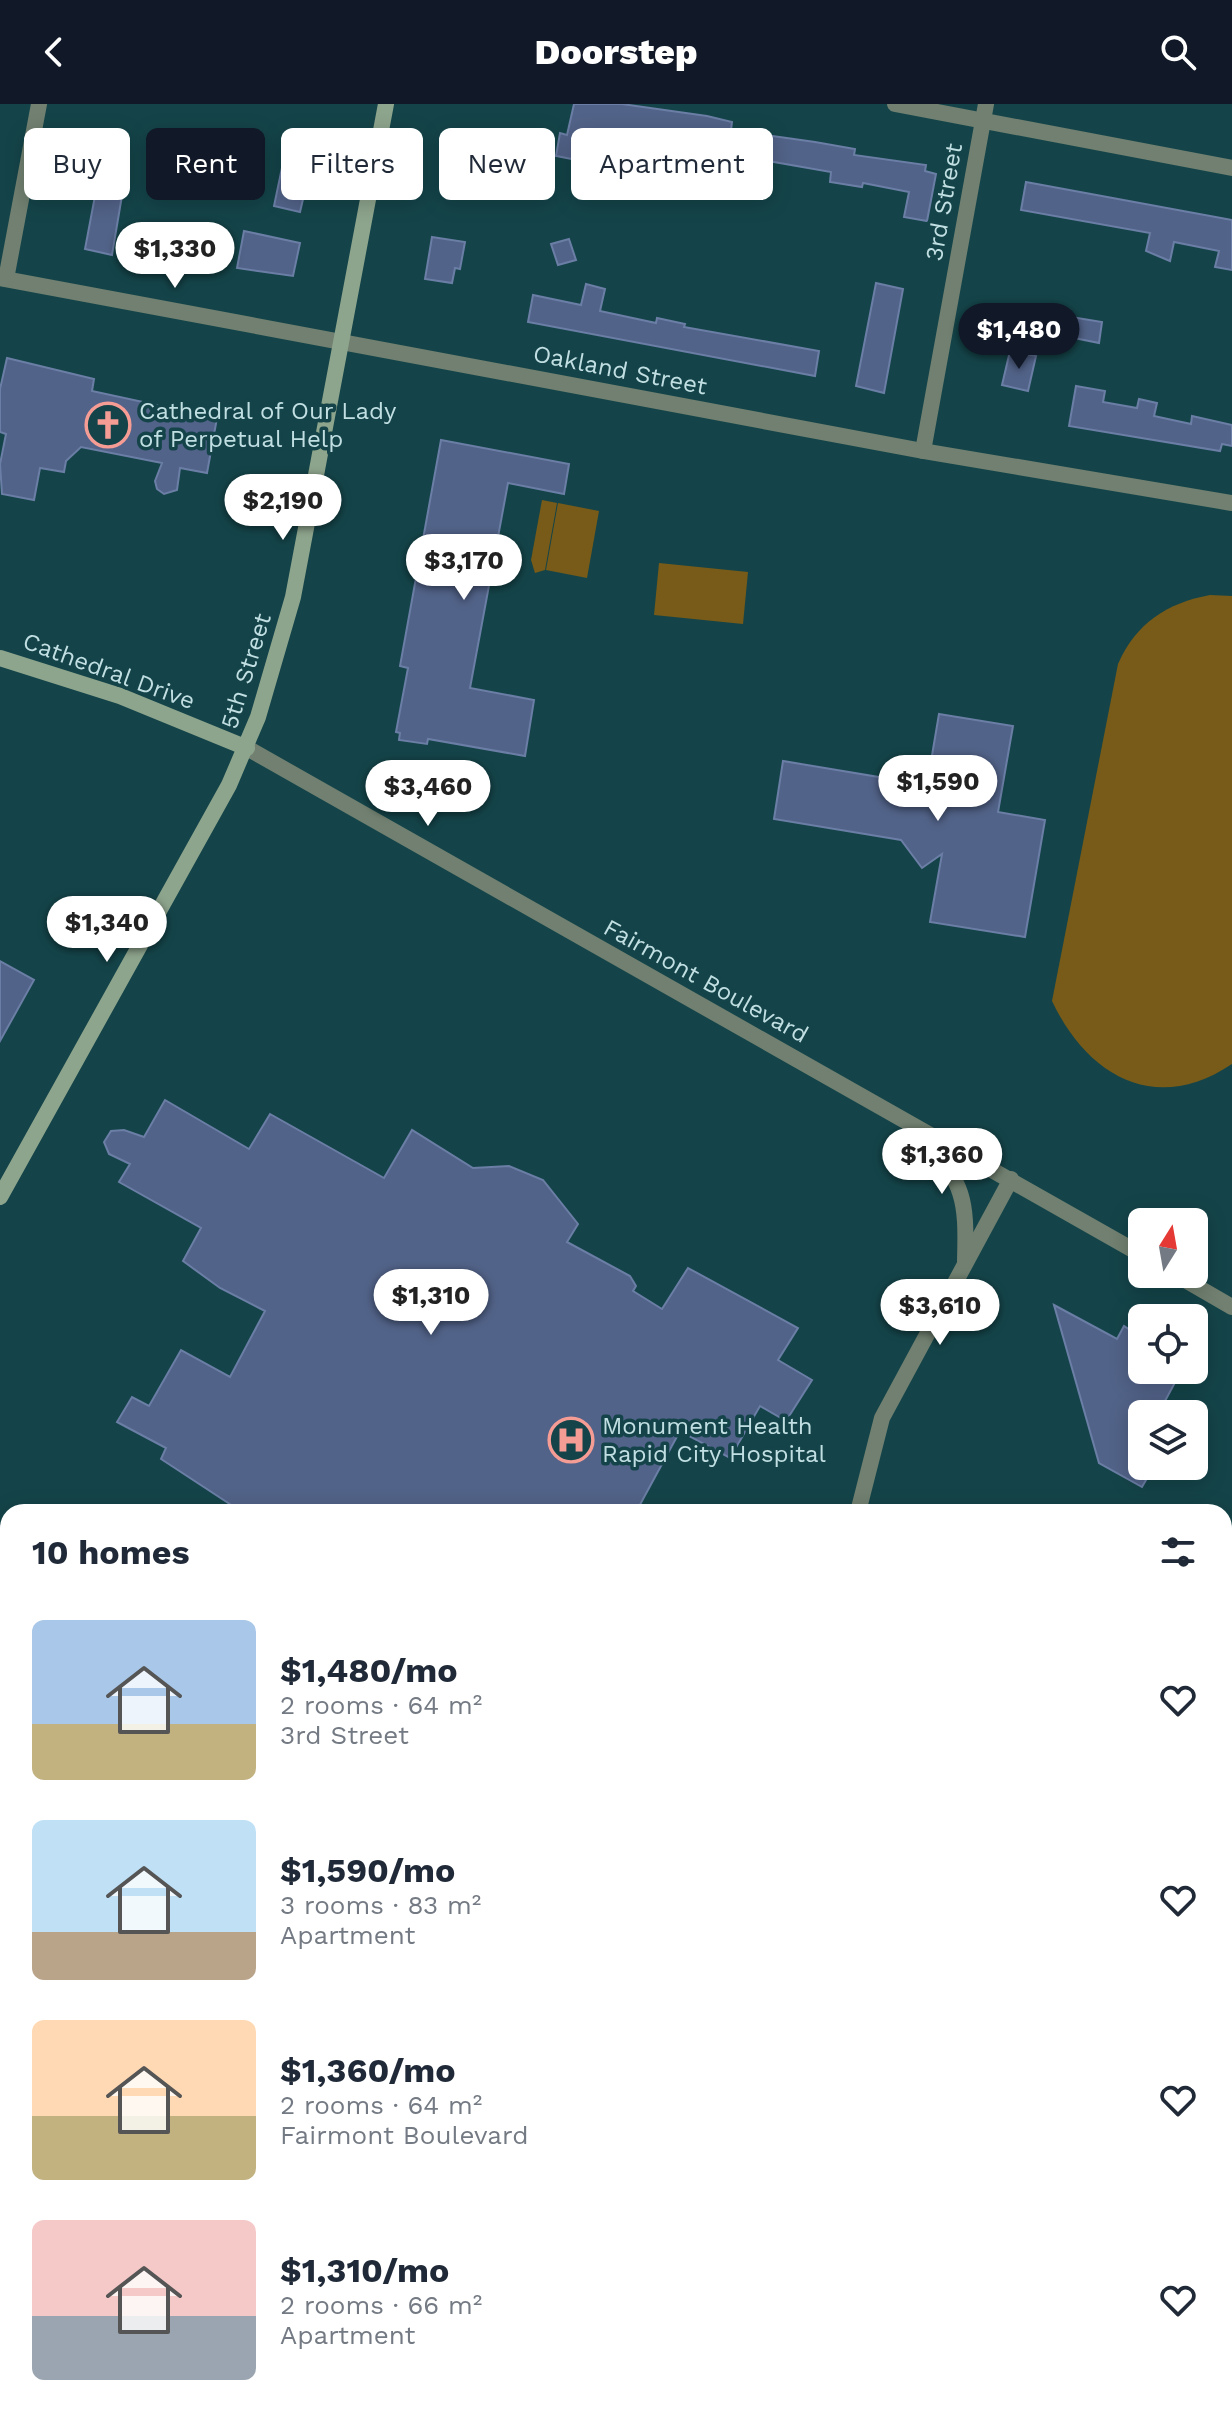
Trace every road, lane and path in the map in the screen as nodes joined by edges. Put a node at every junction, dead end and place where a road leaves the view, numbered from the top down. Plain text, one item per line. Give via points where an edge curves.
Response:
1 (39, 104) edge
2 (386, 104) edge
3 (895, 104) edge
4 (984, 112) edge
5 (1232, 168) edge
6 (3, 278) edge
7 (342, 342) junction
8 (923, 451) junction
9 (1232, 503) edge
10 (0, 658) edge
11 (247, 748) junction
12 (924, 1130) junction
13 (1011, 1179) junction
14 (0, 1197) edge
15 (1128, 1247) edge
16 (965, 1261) junction
17 (1199, 1288) edge
18 (1232, 1307) edge
19 (860, 1504) edge

1 - 6 street
2 - 7 main road, 5th Street
3 - 4 street
4 - 5 street
4 - 8 street, 3rd Street
6 - 7 street, Oakland Street
7 - 8 street, Oakland Street
7 - 11 main road, 5th Street via 293,597
8 - 9 street, Oakland Street
10 - 11 main road, Cathedral Drive via 120,696
11 - 12 street, Fairmont Boulevard
11 - 14 main road, 5th Street
12 - 13 street, Fairmont Boulevard
12 - 16 street via 960,1185
13 - 15 street, Fairmont Boulevard
13 - 16 street
16 - 19 street via 882,1418
17 - 18 street

